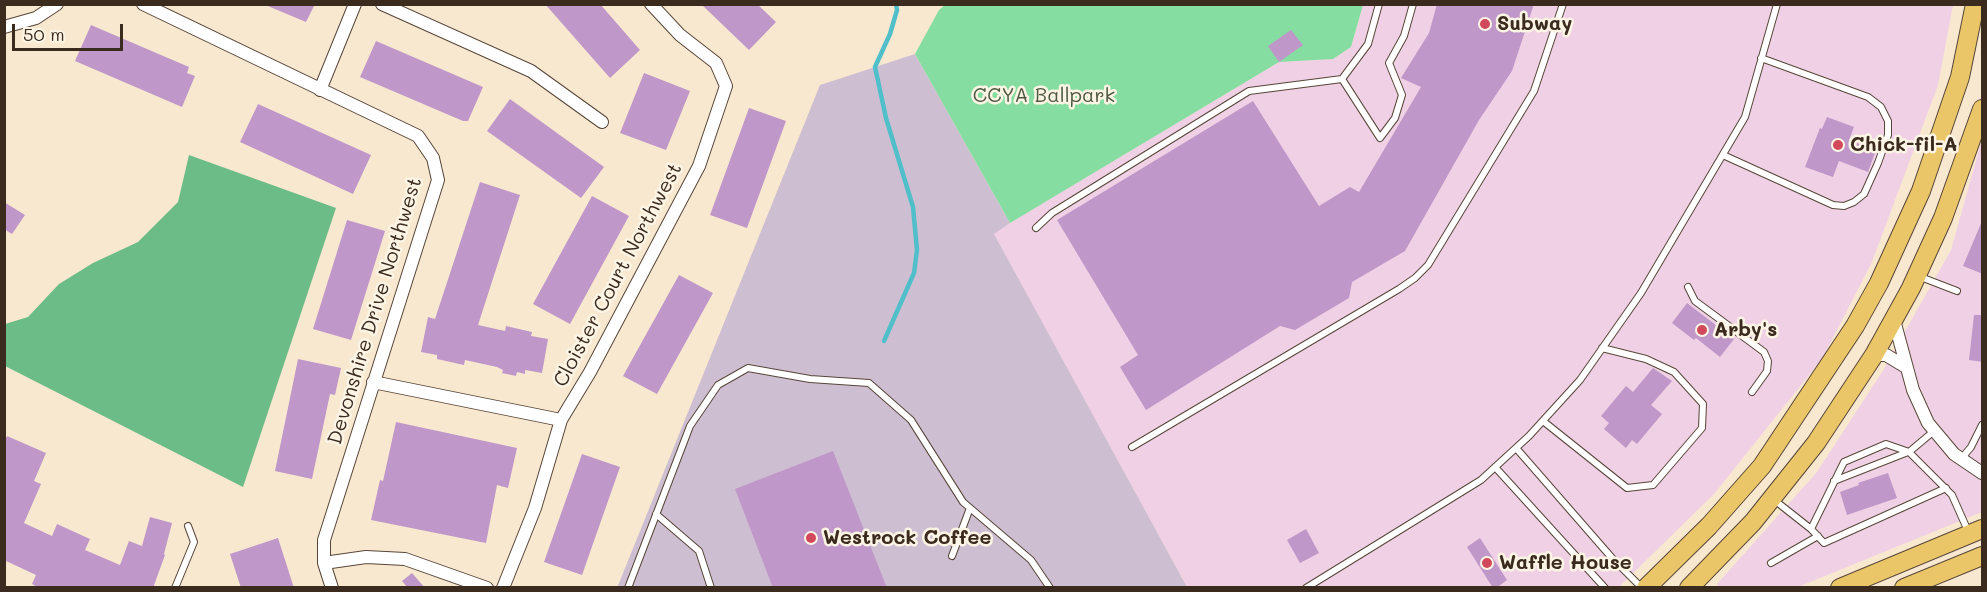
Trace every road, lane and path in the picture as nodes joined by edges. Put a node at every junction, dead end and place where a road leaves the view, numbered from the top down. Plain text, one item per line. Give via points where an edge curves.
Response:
1 (57, 4) edge
2 (143, 4) edge
3 (356, 4) edge
4 (382, 4) edge
5 (651, 4) edge
6 (1379, 4) edge
7 (1413, 4) edge
8 (1563, 4) edge
9 (1777, 4) edge
10 (1975, 4) edge
11 (4, 27) edge
12 (1761, 58) junction
13 (1342, 79) junction
14 (320, 90) junction
15 (1983, 109) edge
16 (602, 122) dead end
17 (1723, 155) junction
18 (1036, 228) dead end
19 (1916, 276) junction
20 (1688, 286) dead end
21 (1957, 291) dead end
22 (1894, 320) junction
23 (1602, 348) junction
24 (1874, 355) junction
25 (1906, 367) junction
26 (373, 382) junction
27 (1752, 392) dead end
28 (561, 420) junction
29 (1543, 421) junction
30 (1982, 425) edge
31 (1935, 431) junction
32 (1132, 447) dead end
33 (1516, 448) junction
34 (1909, 452) junction
35 (1960, 459) junction
36 (1495, 467) junction
37 (1983, 473) edge
38 (1833, 482) junction
39 (1946, 488) junction
40 (1772, 498) junction
41 (970, 508) junction
42 (656, 514) junction
43 (188, 526) dead end
44 (1811, 529) junction
45 (1978, 535) edge
46 (1818, 536) junction
47 (952, 556) dead end
48 (1983, 556) edge
49 (324, 563) junction
50 (1771, 563) dead end
51 (1924, 579) junction
52 (1306, 587) edge
53 (175, 588) edge
54 (332, 588) edge
55 (487, 588) edge
56 (503, 588) edge
57 (628, 588) edge
58 (711, 588) edge
59 (1050, 588) edge
60 (1605, 588) edge
61 (1644, 588) edge
62 (1689, 588) edge
63 (1840, 588) edge
64 (1904, 588) edge

1 - 11 street via 36,18
2 - 14 street, Devonshire Drive Northwest
3 - 14 street
4 - 16 street via 531,71
5 - 28 street, Cloister Court Northwest via 680,35 716,63 726,86 694,174
6 - 13 lane via 1368,44
7 - 13 lane via 1404,36 1389,63 1401,95 1395,118 1380,138
8 - 32 lane via 1534,91 1428,265 1399,289
9 - 12 lane
10 - 61 main road via 1960,77 1921,191 1861,316 1762,466 1709,526
12 - 17 lane via 1745,117
12 - 17 lane via 1868,97 1881,107 1888,121 1888,135 1878,163 1864,194 1844,206 1833,206
13 - 18 lane via 1249,91 1052,213
14 - 26 street, Devonshire Drive Northwest via 418,136 433,158 438,180
15 - 19 main road via 1943,218
17 - 23 lane via 1641,293
19 - 21 lane
19 - 22 main road
20 - 27 lane via 1695,301 1764,352 1767,371
22 - 24 main road
22 - 25 street
23 - 29 lane via 1580,380
23 - 29 lane via 1646,359 1674,372 1703,404 1702,428 1653,485 1627,488
24 - 25 street via 1886,355
24 - 40 main road via 1816,443
25 - 31 street via 1913,390
26 - 28 street
26 - 49 street, Devonshire Drive Northwest via 324,540
28 - 56 street, Cloister Court Northwest via 535,508
29 - 33 lane
30 - 35 lane
31 - 34 lane
31 - 35 street
33 - 36 lane
33 - 61 lane via 1612,558
34 - 38 lane
34 - 38 lane via 1886,444 1844,462
34 - 39 lane
35 - 37 street
36 - 52 lane via 1481,480
36 - 60 lane
38 - 44 lane
39 - 45 lane
39 - 46 lane via 1824,543
40 - 44 lane
40 - 62 main road
41 - 42 lane via 910,420 869,383 810,379 748,368 718,385 690,426
41 - 47 lane
41 - 59 lane via 1031,560
42 - 57 lane
42 - 58 lane via 699,551
43 - 53 lane via 194,542
44 - 46 lane
45 - 51 main road via 1934,564
45 - 63 main road
46 - 50 lane
48 - 51 main road
49 - 54 street, Devonshire Drive Northwest
49 - 55 street via 366,557 405,559
51 - 64 main road

